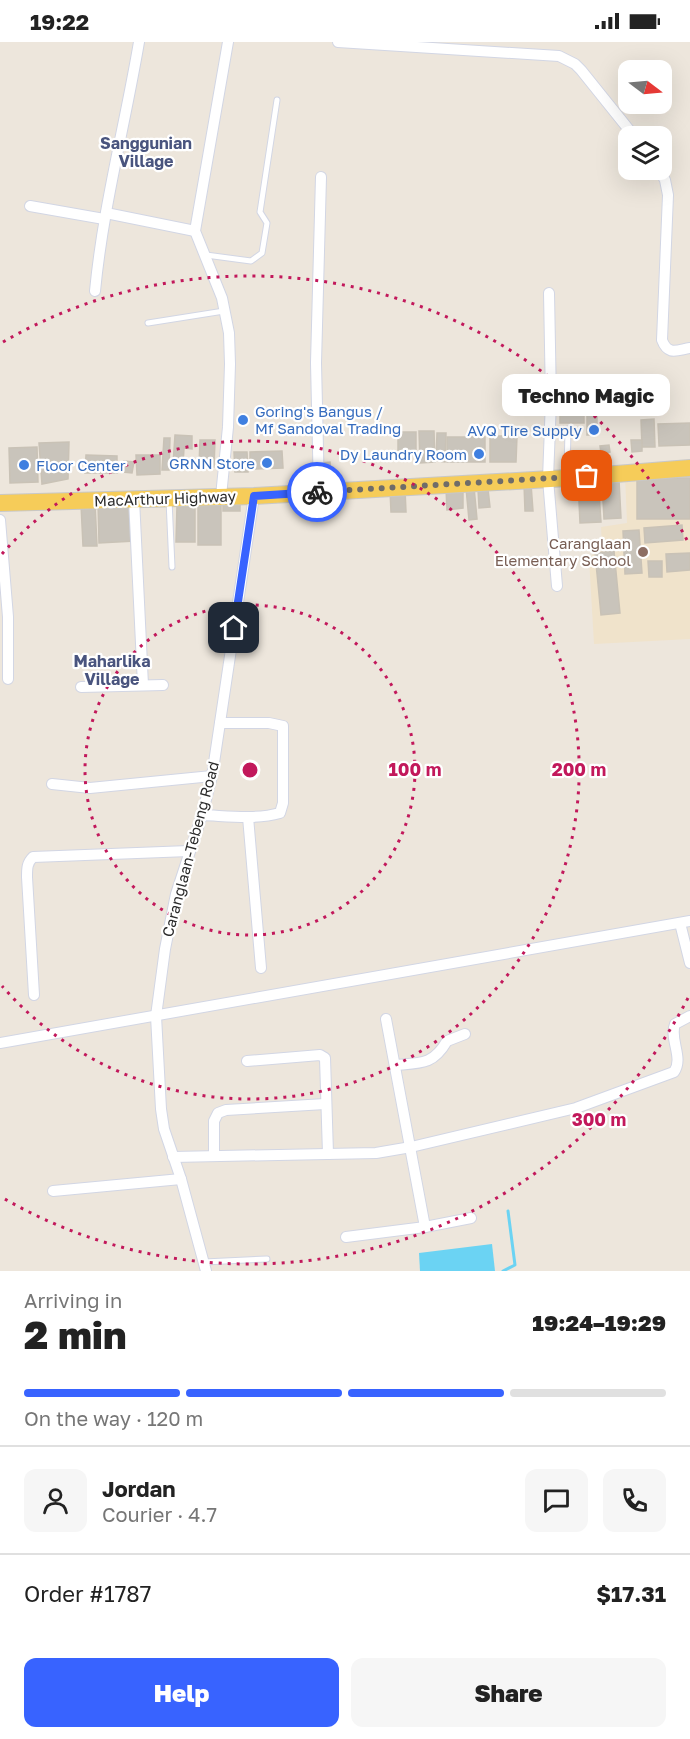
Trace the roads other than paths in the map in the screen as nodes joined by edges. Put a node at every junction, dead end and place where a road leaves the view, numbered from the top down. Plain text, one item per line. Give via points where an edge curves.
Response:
1 (139, 42) edge
2 (228, 42) edge
3 (338, 42) edge
4 (520, 42) edge
5 (375, 44) edge
6 (456, 46) edge
7 (520, 54) junction
8 (276, 100) dead end
9 (626, 126) edge
10 (321, 177) dead end
11 (665, 180) edge
12 (30, 206) dead end
13 (105, 216) junction
14 (195, 231) junction
15 (206, 255) junction
16 (95, 291) dead end
17 (549, 293) dead end
18 (224, 311) junction
19 (148, 323) dead end
20 (690, 348) edge
21 (568, 429) dead end
22 (690, 468) edge
23 (567, 478) junction
24 (548, 479) junction
25 (319, 492) junction
26 (221, 496) junction
27 (254, 496) junction
28 (169, 498) junction
29 (134, 499) junction
30 (0, 503) edge
31 (0, 520) edge
32 (172, 567) dead end
33 (2, 572) edge
34 (557, 586) dead end
35 (4, 645) edge
36 (8, 679) dead end
37 (143, 684) junction
38 (163, 685) dead end
39 (81, 687) dead end
40 (220, 723) junction
41 (212, 776) junction
42 (52, 784) dead end
43 (202, 815) junction
44 (248, 817) junction
45 (189, 851) junction
46 (685, 922) edge
47 (690, 963) edge
48 (261, 968) dead end
49 (34, 995) dead end
50 (156, 1016) junction
51 (690, 1016) edge
52 (386, 1018) dead end
53 (465, 1035) dead end
54 (0, 1043) edge
55 (247, 1061) dead end
56 (395, 1065) junction
57 (325, 1104) junction
58 (411, 1147) junction
59 (328, 1154) junction
60 (214, 1156) junction
61 (173, 1157) junction
62 (181, 1179) junction
63 (53, 1191) dead end
64 (471, 1218) dead end
65 (425, 1227) junction
66 (346, 1237) dead end
67 (267, 1259) dead end
68 (204, 1267) edge

1 - 13 street
2 - 14 street
3 - 5 street
4 - 7 street
5 - 6 street
6 - 7 street
7 - 9 street via 559,56 575,64
8 - 15 lane via 260,212 267,223 262,253 250,261
10 - 25 street via 316,363
11 - 20 street via 668,195 662,340 670,351
12 - 13 street
13 - 14 street
13 - 16 street
14 - 15 street
15 - 18 street
17 - 24 street
18 - 19 lane
18 - 26 street via 230,364
21 - 23 lane
22 - 23 main road, MacArthur Highway
23 - 24 main road, MacArthur Highway
24 - 25 main road, MacArthur Highway
24 - 34 street
25 - 27 main road, MacArthur Highway
26 - 27 main road, MacArthur Highway
26 - 28 main road, MacArthur Highway
27 - 40 street, Caranglaan-Tebeng Road
28 - 29 main road, MacArthur Highway
28 - 32 lane
29 - 30 main road, MacArthur Highway
29 - 37 street
31 - 33 street
33 - 35 street via 8,617
35 - 36 street
37 - 38 street
37 - 39 street
40 - 41 street, Caranglaan-Tebeng Road
40 - 44 street via 283,726 280,813
41 - 42 street via 90,788
41 - 43 street, Caranglaan-Tebeng Road
43 - 44 street
43 - 45 street, Caranglaan-Tebeng Road
44 - 48 street
45 - 49 street via 33,857 27,877
45 - 50 street, Caranglaan-Tebeng Road via 165,949
46 - 47 street
46 - 50 street
50 - 54 street
50 - 61 street, Caranglaan-Tebeng Road via 161,1109
51 - 58 street via 674,1027 678,1065 674,1072 576,1108
52 - 56 street
53 - 56 street via 447,1041 428,1062
55 - 57 street via 323,1056 327,1061
56 - 58 street
57 - 59 street
57 - 60 street via 218,1113 212,1134
58 - 59 street via 376,1153
58 - 65 street
59 - 60 street
60 - 61 street
61 - 62 street, Caranglaan-Tebeng Road
62 - 63 street
62 - 68 street, Caranglaan-Tebeng Road
64 - 65 street
65 - 66 street
67 - 68 lane

